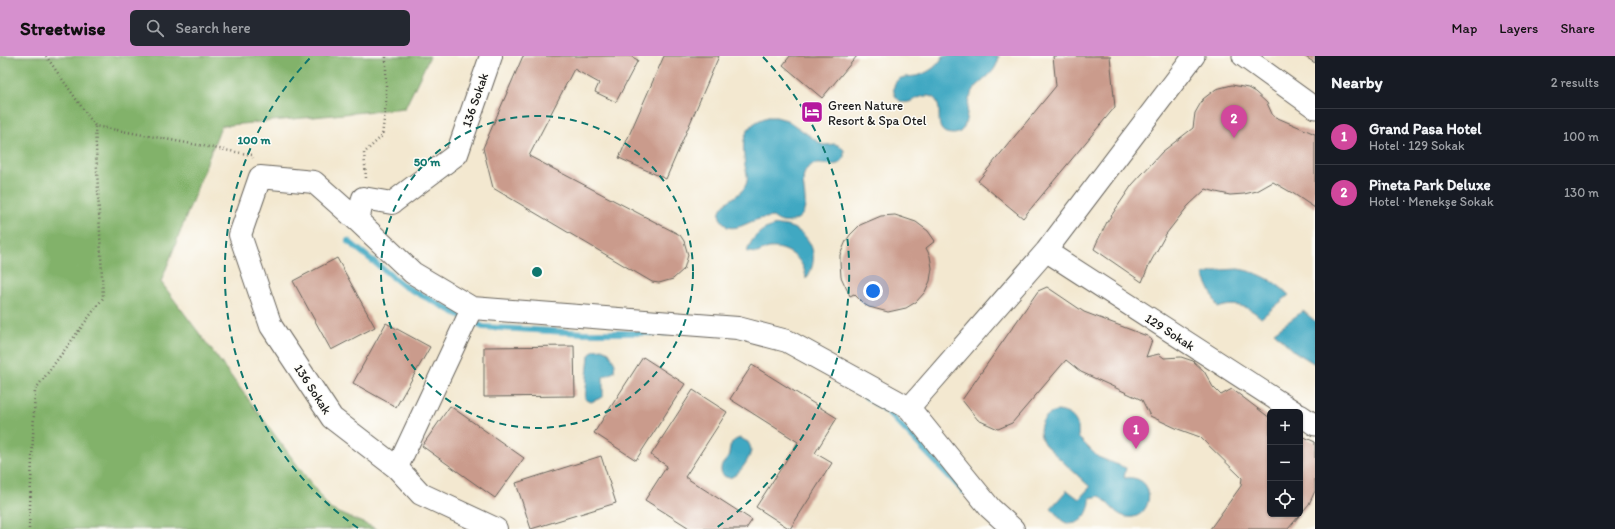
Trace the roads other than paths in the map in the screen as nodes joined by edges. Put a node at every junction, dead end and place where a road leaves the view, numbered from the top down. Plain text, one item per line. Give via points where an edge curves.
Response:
1 (491, 56) edge
2 (1194, 56) edge
3 (1242, 56) edge
4 (1315, 108) edge
5 (358, 221) junction
6 (1046, 251) junction
7 (472, 308) junction
8 (909, 408) junction
9 (1290, 409) edge
10 (1303, 417) edge
11 (1315, 425) edge
12 (397, 468) junction
13 (496, 529) edge
14 (1013, 529) edge

1 - 5 street, 136 Sokak via 457,154 392,202 365,198
2 - 6 street
3 - 4 street
5 - 7 street via 413,273
5 - 12 street, 136 Sokak via 314,182 260,176 240,235 271,326 332,418
6 - 8 street
6 - 9 street, 129 Sokak
7 - 8 street via 738,328 787,341
7 - 12 street
8 - 14 street via 990,508
10 - 11 street
12 - 13 street, 136 Sokak via 421,494

